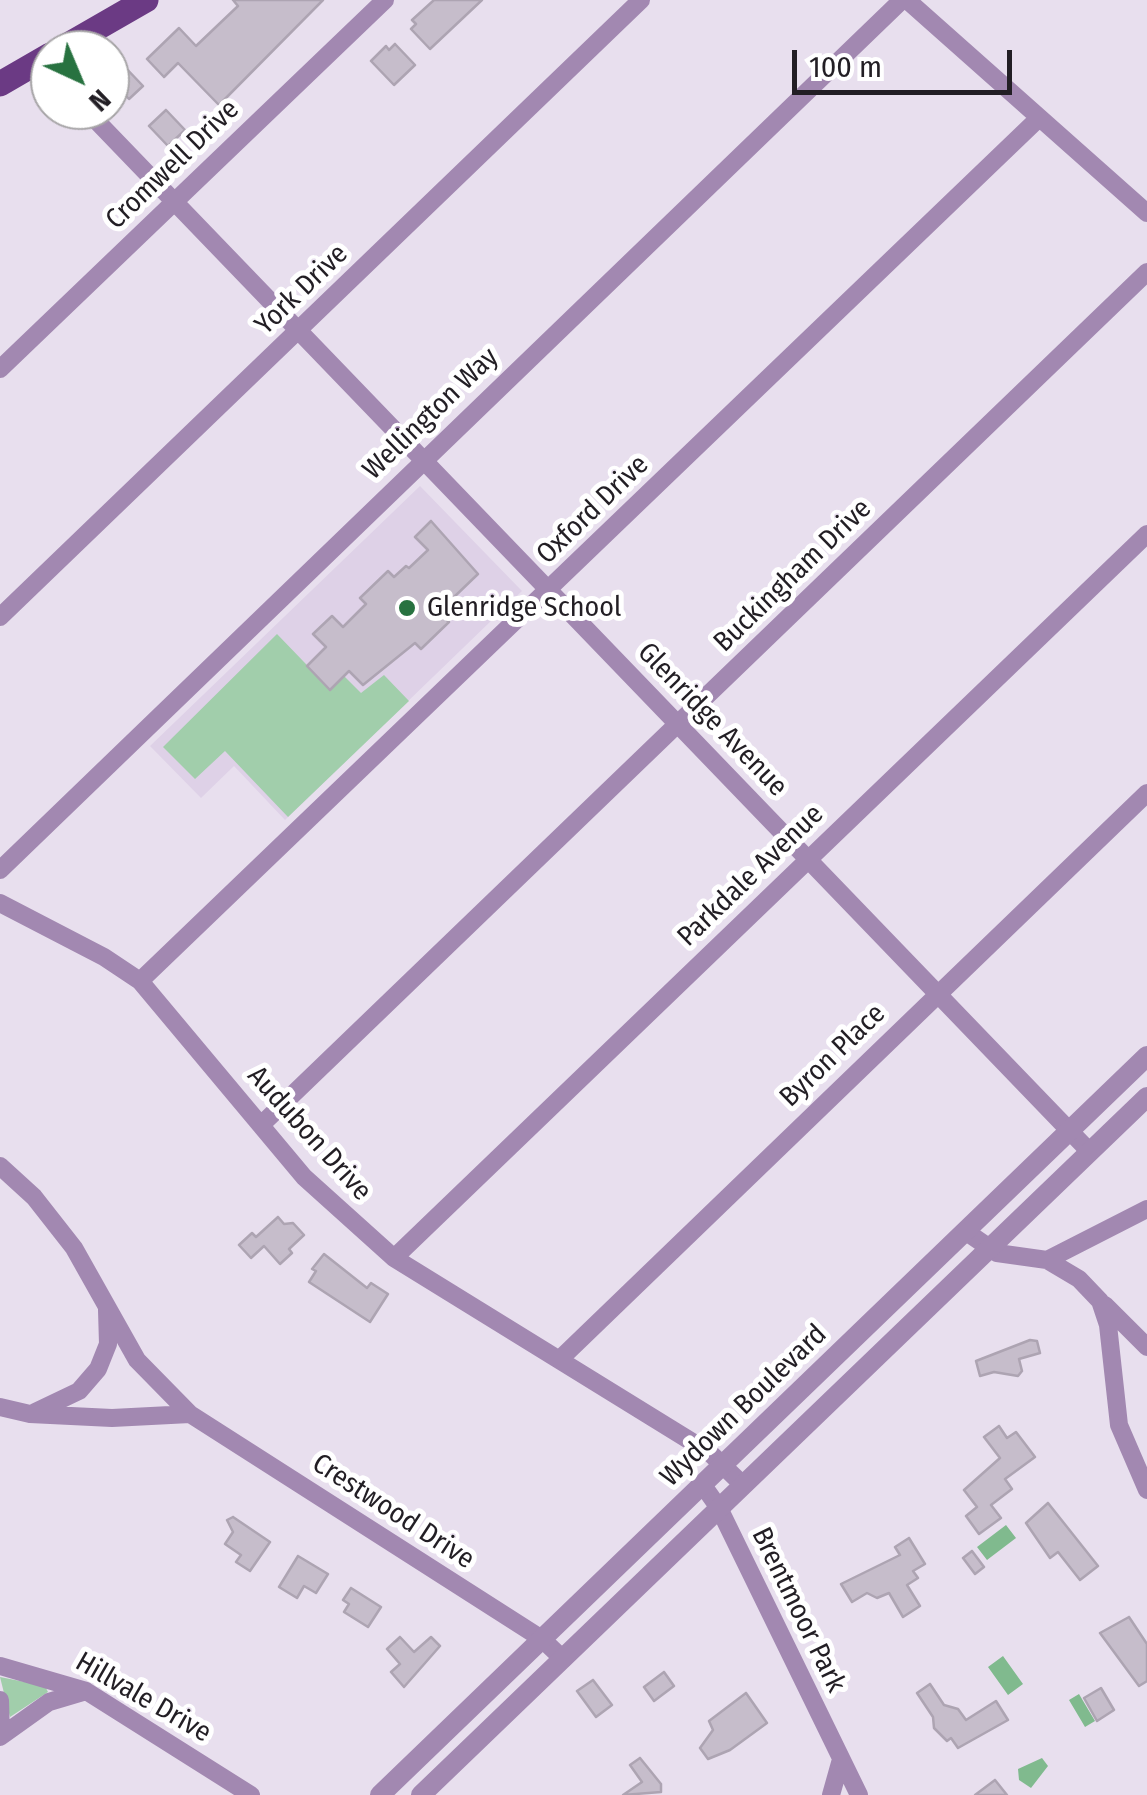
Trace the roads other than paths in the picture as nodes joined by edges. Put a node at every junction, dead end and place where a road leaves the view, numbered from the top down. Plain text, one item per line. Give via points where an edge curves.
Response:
1 (146, 0) edge
2 (385, 0) edge
3 (641, 0) edge
4 (904, 0) edge
5 (97, 30) edge
6 (30, 69) edge
7 (0, 84) edge
8 (1039, 118) junction
9 (105, 130) edge
10 (174, 202) junction
11 (1147, 213) edge
12 (1147, 272) edge
13 (298, 332) junction
14 (0, 369) edge
15 (422, 460) junction
16 (1147, 534) edge
17 (549, 591) junction
18 (0, 617) edge
19 (679, 724) junction
20 (1147, 793) edge
21 (808, 859) junction
22 (0, 870) edge
23 (0, 903) edge
24 (140, 982) junction
25 (938, 993) junction
26 (1147, 1056) edge
27 (1147, 1097) edge
28 (260, 1125) junction
29 (1069, 1132) junction
30 (1090, 1152) junction
31 (0, 1166) edge
32 (1147, 1209) edge
33 (966, 1231) junction
34 (988, 1250) junction
35 (394, 1258) junction
36 (1047, 1260) junction
37 (1100, 1300) junction
38 (107, 1308) junction
39 (1147, 1347) edge
40 (559, 1360) junction
41 (0, 1407) edge
42 (30, 1414) junction
43 (190, 1414) junction
44 (723, 1464) junction
45 (702, 1484) junction
46 (743, 1484) junction
47 (1147, 1490) edge
48 (719, 1508) junction
49 (542, 1639) junction
50 (564, 1658) junction
51 (0, 1666) edge
52 (86, 1691) junction
53 (0, 1700) edge
54 (0, 1736) edge
55 (840, 1764) junction
56 (251, 1795) edge
57 (380, 1795) edge
58 (421, 1795) edge
59 (831, 1795) edge
60 (859, 1795) edge

1 - 5 main road
2 - 10 street, Cromwell Drive
3 - 13 street, York Drive
4 - 8 street
4 - 15 street, Wellington Way
6 - 7 main road
8 - 11 street
8 - 17 street, Oxford Drive
9 - 10 street, Glenridge Avenue
10 - 13 street, Glenridge Avenue
10 - 14 street, Cromwell Drive
12 - 19 street, Buckingham Drive
13 - 15 street, Glenridge Avenue
13 - 18 street, York Drive
15 - 17 street, Glenridge Avenue
15 - 22 street, Wellington Way
16 - 21 street, Parkdale Avenue
17 - 19 street, Glenridge Avenue
17 - 24 street, Oxford Drive
19 - 21 street, Glenridge Avenue
19 - 28 street, Buckingham Drive
20 - 25 street, Byron Place
21 - 25 street, Glenridge Avenue
21 - 35 street, Parkdale Avenue
23 - 24 street, Audubon Drive
24 - 28 street, Audubon Drive
25 - 29 street, Glenridge Avenue
25 - 40 street, Byron Place
26 - 29 street, Wydown Boulevard
27 - 30 street, Wydown Boulevard
28 - 35 street, Audubon Drive via 345,1218
29 - 30 street, Glenridge Avenue
29 - 33 street, Wydown Boulevard
30 - 34 street, Wydown Boulevard
31 - 38 street, Crestwood Drive via 74,1248
32 - 36 street
33 - 34 street
33 - 44 street, Wydown Boulevard
34 - 36 street
34 - 46 street, Wydown Boulevard
35 - 40 street, Audubon Drive
36 - 37 street
37 - 39 street
37 - 47 street via 1119,1425
38 - 42 street via 108,1344 98,1369 79,1391
38 - 43 street, Crestwood Drive via 136,1360
40 - 44 street, Audubon Drive
41 - 42 street
42 - 43 street
43 - 49 street, Crestwood Drive
44 - 45 street, Wydown Boulevard
44 - 46 street, Audubon Drive
45 - 48 street, Brentmoor Park
45 - 49 street, Wydown Boulevard
46 - 48 street, Wydown Boulevard
48 - 50 street, Wydown Boulevard
48 - 55 street, Brentmoor Park
49 - 50 street, Crestwood Drive
49 - 57 street, Wydown Boulevard
50 - 58 street, Wydown Boulevard
51 - 52 street, Hillvale Drive
52 - 54 street via 49,1702
52 - 56 street, Hillvale Drive
53 - 54 street
55 - 59 street
55 - 60 street, Brentmoor Park

